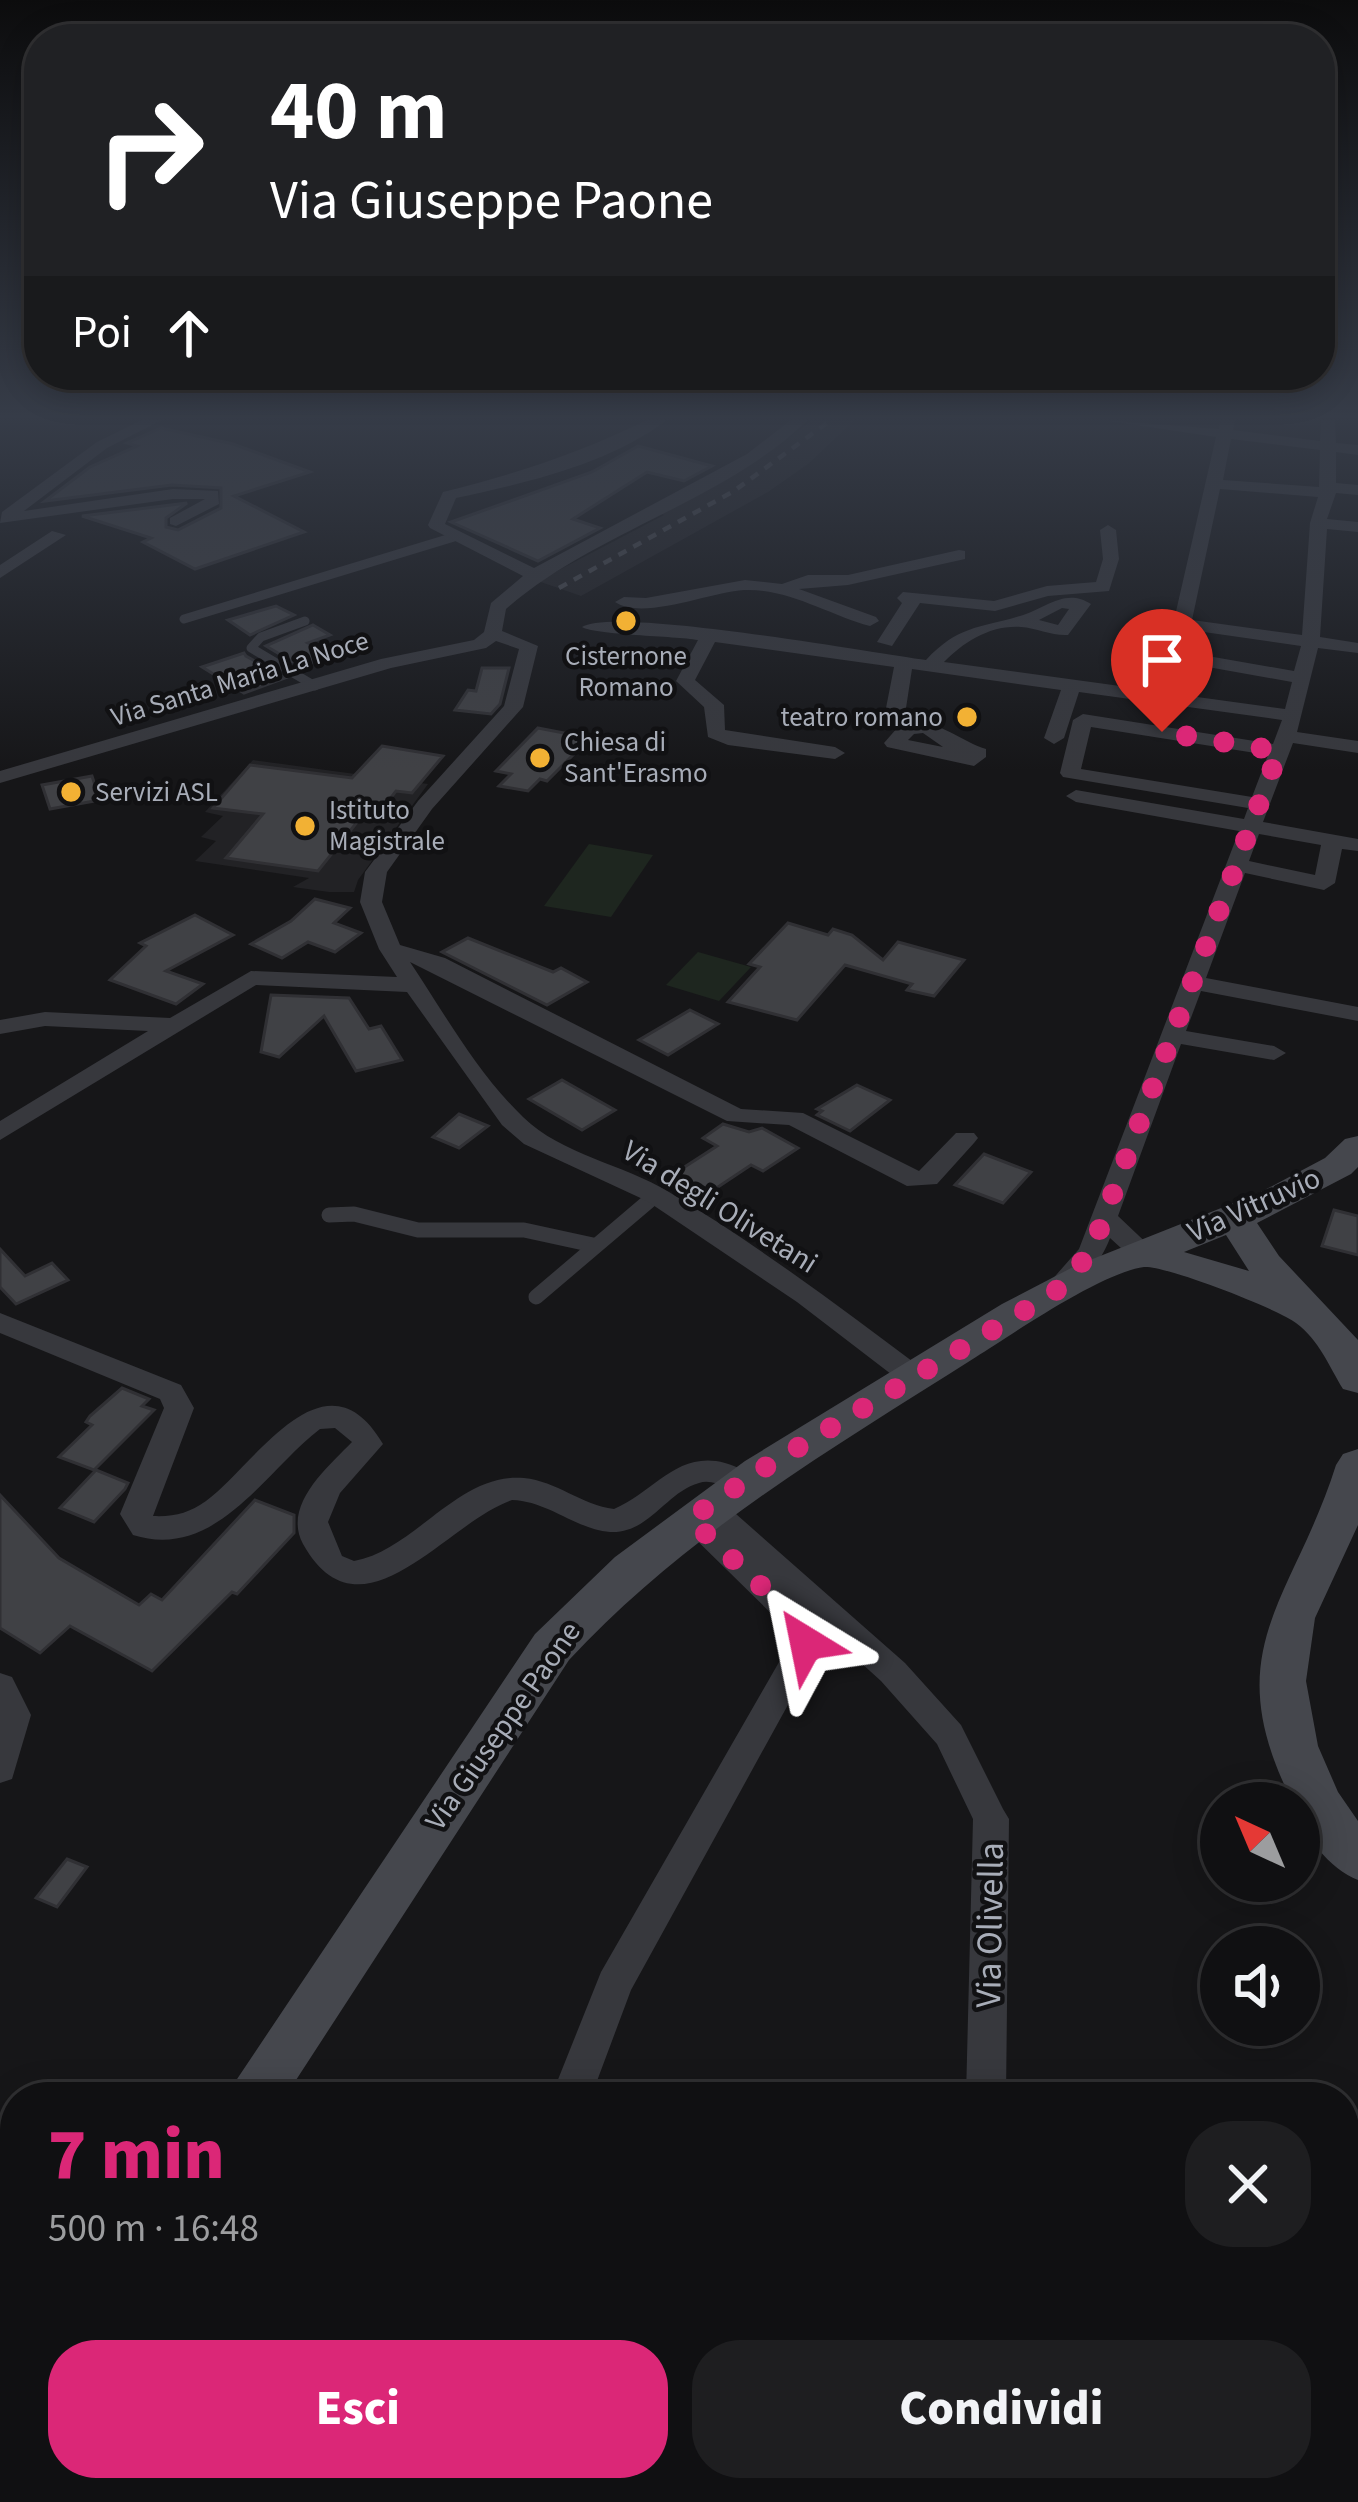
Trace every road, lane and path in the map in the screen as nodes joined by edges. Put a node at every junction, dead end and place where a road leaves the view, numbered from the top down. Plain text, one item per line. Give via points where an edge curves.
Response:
1 (55, 537) edge
2 (454, 537) joint
3 (603, 537) edge
4 (1109, 537) edge
5 (1204, 537) edge
6 (1317, 537) edge
7 (959, 555) dead end
8 (3, 565) edge
9 (534, 574) junction
10 (783, 589) junction
11 (1053, 597) junction
12 (624, 602) dead end
13 (184, 619) dead end
14 (305, 621) dead end
15 (870, 621) dead end
16 (1184, 624) junction
17 (591, 627) dead end
18 (493, 634) junction
19 (708, 638) junction
20 (1311, 641) junction
21 (886, 642) dead end
22 (1358, 648) edge
23 (1174, 656) junction
24 (904, 664) junction
25 (931, 665) junction
26 (1301, 677) junction
27 (1072, 685) junction
28 (314, 686) junction
29 (1114, 690) junction
30 (908, 728) dead end
31 (1286, 734) junction
32 (140, 735) junction
33 (1054, 738) dead end
34 (1354, 746) edge
35 (835, 753) dead end
36 (0, 766) edge
37 (0, 778) edge
38 (1076, 796) dead end
39 (1257, 815) junction
40 (1333, 841) junction
41 (1358, 845) edge
42 (1239, 866) junction
43 (390, 949) junction
44 (1193, 982) junction
45 (416, 985) junction
46 (1358, 1014) edge
47 (171, 1025) junction
48 (0, 1027) edge
49 (1171, 1035) junction
50 (1274, 1053) dead end
51 (0, 1132) edge
52 (965, 1138) dead end
53 (1358, 1147) edge
54 (656, 1195) junction
55 (328, 1215) dead end
56 (1234, 1216) junction
57 (1103, 1217) junction
58 (593, 1245) junction
59 (1143, 1253) junction
60 (1055, 1292) junction
61 (536, 1297) dead end
62 (1313, 1316) junction
63 (0, 1322) edge
64 (914, 1377) junction
65 (1358, 1379) edge
66 (1358, 1465) edge
67 (714, 1503) junction
68 (0, 1686) edge
69 (0, 1768) edge
70 (1358, 1858) edge
71 (263, 2082) edge
72 (577, 2082) edge
73 (986, 2082) edge

1 - 8 street
2 - 9 street
2 - 13 lane
3 - 9 street
4 - 11 street via 1103,587
5 - 16 street
6 - 20 street
7 - 10 street
9 - 18 street via 497,607
10 - 12 street via 746,585
10 - 15 street
11 - 21 street via 995,606 907,597 908,613
11 - 25 street via 1022,622 977,627
14 - 28 lane via 251,648
16 - 20 street
16 - 23 street
17 - 19 street
18 - 28 street, Via Santa Maria La Noce
18 - 43 street, Via degli Olivetani via 529,646 513,707 376,872 371,902
19 - 24 street
19 - 35 street via 686,681 714,705 715,733
20 - 22 street
20 - 26 street
23 - 26 street
23 - 29 street via 1154,683
24 - 25 street
24 - 30 street via 896,708
25 - 27 street
26 - 31 street
27 - 29 street
27 - 33 street
28 - 32 street, Via Santa Maria La Noce
29 - 31 street
31 - 34 street
31 - 39 street
31 - 39 street via 1083,720 1070,773
32 - 36 street
32 - 37 street, Via Santa Maria La Noce
38 - 39 street
39 - 40 street
39 - 42 street
40 - 41 street
40 - 42 street via 1324,883
42 - 44 street
43 - 45 street, Via degli Olivetani
43 - 52 street via 437,963 736,1116 794,1118 916,1180 928,1178
44 - 46 street
44 - 49 street
45 - 47 street via 261,976
45 - 54 street, Via degli Olivetani via 511,1120 533,1139
47 - 48 street via 45,1019
47 - 51 street
49 - 50 street
49 - 57 street
53 - 56 street, Via Vitruvio via 1308,1185
54 - 58 lane
54 - 64 street, Via degli Olivetani
55 - 58 lane via 418,1230 524,1230
56 - 59 street, Via Vitruvio
56 - 62 street via 1265,1265
57 - 59 street
57 - 60 street via 1091,1252
58 - 61 lane
59 - 60 street, Via Giuseppe Paone
59 - 62 street via 1229,1276
60 - 64 street, Via Giuseppe Paone
62 - 65 street
63 - 67 street via 171,1392 179,1408 135,1514 144,1527 210,1514 310,1420 329,1416 351,1423 368,1444 312,1517 321,1553 349,1575 392,1563 499,1492 543,1492 616,1521 698,1469 718,1470
64 - 67 street, Via Giuseppe Paone
66 - 70 street via 1289,1624 1283,1672 1302,1769 1336,1835
67 - 71 street, Via Giuseppe Paone via 598,1594 552,1647
67 - 72 street via 803,1627 806,1643 614,1984
67 - 73 street, Via Olivella via 949,1735 991,1819
68 - 69 street via 14,1715

